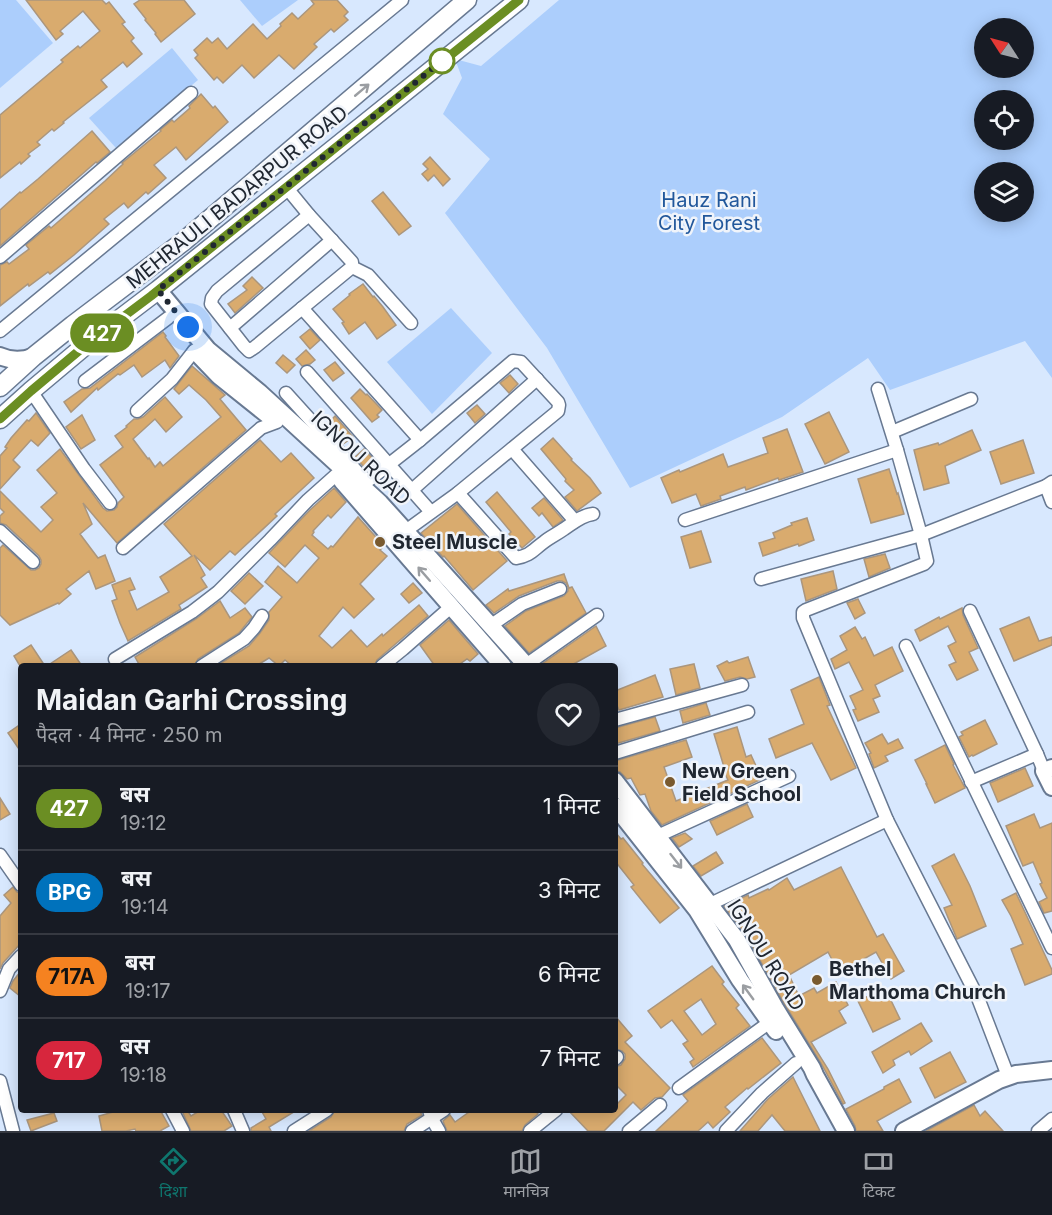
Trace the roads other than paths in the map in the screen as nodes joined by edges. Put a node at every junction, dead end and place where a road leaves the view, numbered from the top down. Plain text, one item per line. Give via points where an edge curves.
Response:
1 (402, 0) edge
2 (465, 3) edge
3 (513, 4) edge
4 (191, 93) dead end
5 (286, 186) junction
6 (309, 215) junction
7 (332, 240) junction
8 (0, 257) edge
9 (352, 267) junction
10 (154, 293) junction
11 (302, 308) junction
12 (168, 318) junction
13 (411, 323) dead end
14 (230, 328) junction
15 (0, 331) edge
16 (194, 351) junction
17 (0, 356) edge
18 (33, 357) junction
19 (307, 372) dead end
20 (537, 379) junction
21 (85, 381) dead end
22 (0, 387) edge
23 (878, 389) dead end
24 (31, 391) junction
25 (286, 393) dead end
26 (971, 399) dead end
27 (137, 411) dead end
28 (0, 419) edge
29 (277, 422) junction
30 (892, 432) junction
31 (420, 440) junction
32 (512, 449) junction
33 (897, 450) junction
34 (389, 465) junction
35 (336, 475) junction
36 (1049, 484) edge
37 (412, 490) junction
38 (458, 492) junction
39 (1052, 502) edge
40 (110, 503) dead end
41 (431, 512) junction
42 (593, 514) dead end
43 (685, 520) dead end
44 (575, 521) junction
45 (0, 531) edge
46 (400, 535) junction
47 (921, 535) junction
48 (123, 548) dead end
49 (33, 562) dead end
50 (761, 579) dead end
51 (560, 589) dead end
52 (452, 606) junction
53 (970, 611) dead end
54 (597, 615) dead end
55 (262, 616) dead end
56 (490, 626) junction
57 (906, 646) dead end
58 (115, 658) dead end
59 (207, 663) edge
60 (386, 663) edge
61 (500, 663) edge
62 (524, 663) edge
63 (529, 663) edge
64 (742, 685) dead end
65 (748, 712) dead end
66 (618, 719) edge
67 (618, 752) edge
68 (1037, 754) junction
69 (1048, 769) edge
70 (789, 776) dead end
71 (971, 782) junction
72 (1052, 787) edge
73 (619, 802) edge
74 (887, 820) junction
75 (650, 839) junction
76 (0, 855) edge
77 (18, 881) edge
78 (704, 907) junction
79 (740, 946) junction
80 (1052, 948) edge
81 (723, 953) junction
82 (18, 959) edge
83 (0, 992) edge
84 (770, 1022) junction
85 (796, 1063) junction
86 (1052, 1070) edge
87 (1008, 1076) junction
88 (0, 1081) edge
89 (679, 1088) dead end
90 (660, 1105) dead end
91 (174, 1113) edge
92 (235, 1113) edge
93 (322, 1113) edge
94 (552, 1113) edge
95 (430, 1114) edge
96 (1052, 1119) edge
97 (13, 1131) edge
98 (183, 1131) edge
99 (243, 1131) edge
100 (294, 1131) edge
101 (412, 1131) edge
102 (439, 1131) edge
103 (530, 1131) edge
104 (629, 1131) edge
105 (726, 1131) edge
106 (833, 1131) edge
107 (846, 1131) edge
108 (904, 1131) edge
109 (1038, 1131) edge

1 - 15 street
18 -> 2 main road, MEHRAULI BADARPUR ROAD via 184,241
3 - 5 main road, MEHRAULI BADARPUR ROAD
4 - 8 street
5 - 6 street
5 - 10 main road, MEHRAULI BADARPUR ROAD
6 - 7 street
6 - 14 street via 212,298 211,304
7 - 9 street
7 - 14 street
9 - 11 street
9 - 13 street via 368,274
10 - 12 street, IGNOU ROAD
10 - 24 main road, MEHRAULI BADARPUR ROAD
10 - 46 street, IGNOU ROAD via 208,350 380,503
11 - 14 street via 249,351
11 - 31 street
12 - 16 street, IGNOU ROAD
12 - 21 street
16 - 27 street via 172,379
16 - 29 street, IGNOU ROAD
17 - 18 street via 18,361
18 - 22 main road, MEHRAULI BADARPUR ROAD
19 - 34 street
20 - 31 street via 521,362 513,361
20 - 32 street via 560,405 558,411
20 - 37 street
23 - 30 street
24 - 28 main road, MEHRAULI BADARPUR ROAD
24 - 40 street
25 - 34 street via 361,476 369,480
26 - 30 street
29 - 35 street, IGNOU ROAD
29 - 48 street via 261,428
30 - 33 street
31 - 34 street
32 - 38 street
32 - 44 street
33 - 43 street
33 - 47 street
34 - 37 street
35 - 46 street, IGNOU ROAD
35 - 58 street via 218,592
36 - 39 street
36 - 47 street
37 - 41 street
38 - 41 street
38 - 44 street via 516,558 526,556
41 - 46 street
42 - 44 street
45 - 49 street
52 -> 46 street, IGNOU ROAD
46 - 56 street, IGNOU ROAD
47 - 50 street
47 - 74 street via 927,557 924,564 802,614
51 - 56 street via 522,604
52 - 60 street
52 - 61 street, IGNOU ROAD
53 - 68 street
54 - 63 street
55 - 59 street via 244,639
56 - 62 street, IGNOU ROAD
57 - 71 street
64 - 66 street
65 - 67 street
68 - 69 street
68 - 71 street
69 - 72 street
70 - 75 street
71 - 80 street
73 - 75 street, IGNOU ROAD
74 - 78 street
74 - 87 street via 978,998
75 - 78 street, IGNOU ROAD
76 - 77 street
78 - 79 street, IGNOU ROAD
78 - 81 street, IGNOU ROAD
79 - 81 street
79 - 107 street, IGNOU ROAD
84 -> 81 street, IGNOU ROAD
82 - 83 street via 9,969
84 - 85 street, IGNOU ROAD
84 - 89 street
85 - 105 street
85 - 106 street, IGNOU ROAD
86 - 87 street
87 - 108 street
88 - 97 street
90 - 104 street
91 - 98 street
92 - 99 street
93 - 100 street
94 - 103 street
95 - 101 street
95 - 102 street
96 - 109 street

